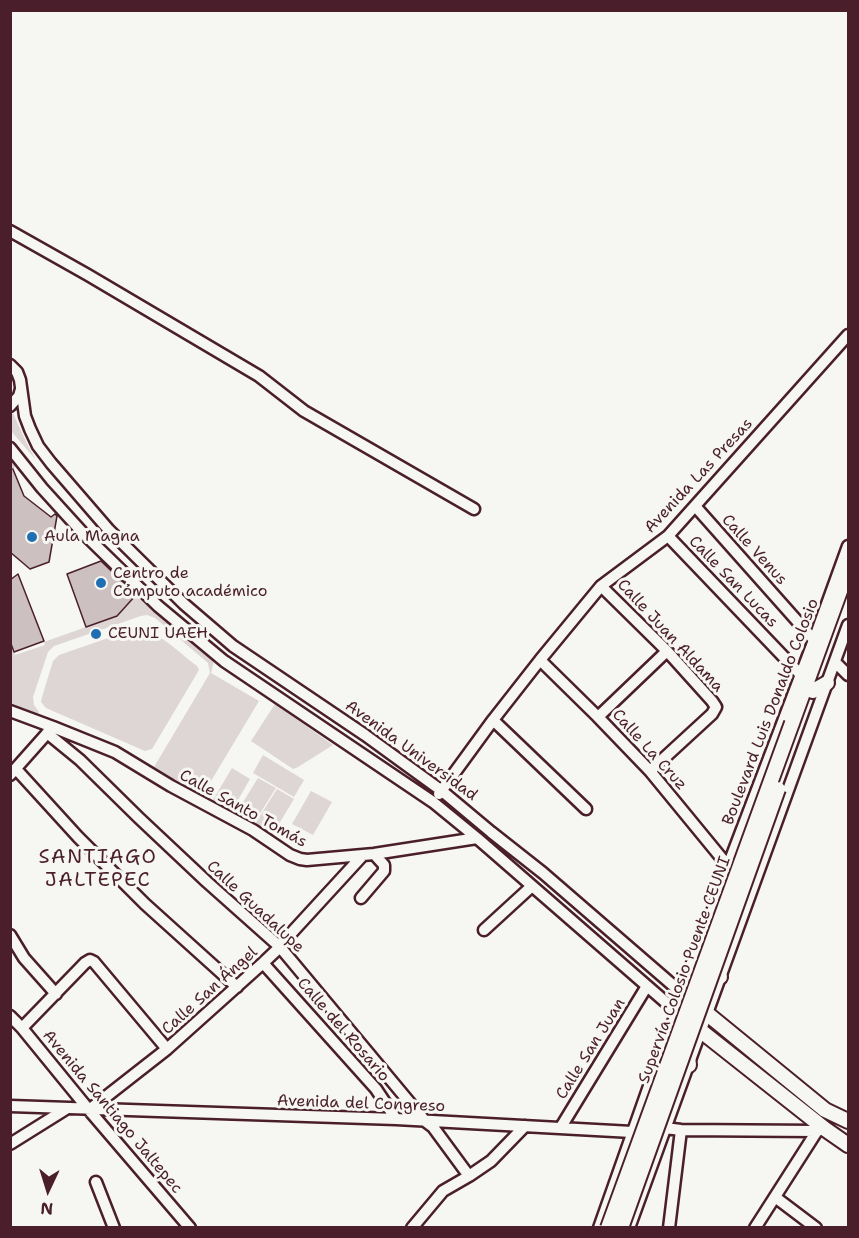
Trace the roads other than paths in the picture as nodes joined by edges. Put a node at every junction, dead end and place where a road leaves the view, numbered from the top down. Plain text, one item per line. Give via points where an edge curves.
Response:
1 (10, 231) edge
2 (849, 335) edge
3 (10, 365) edge
4 (21, 387) junction
5 (10, 406) edge
6 (10, 448) edge
7 (695, 506) junction
8 (474, 509) dead end
9 (668, 536) junction
10 (849, 546) edge
11 (849, 569) edge
12 (602, 586) junction
13 (849, 592) edge
14 (849, 625) edge
15 (814, 640) junction
16 (667, 651) junction
17 (540, 660) junction
18 (835, 662) junction
19 (849, 675) edge
20 (827, 683) junction
21 (807, 685) junction
22 (10, 711) edge
23 (598, 717) junction
24 (493, 720) junction
25 (796, 724) junction
26 (50, 730) junction
27 (650, 771) junction
28 (13, 772) edge
29 (442, 790) junction
30 (433, 802) junction
31 (586, 809) dead end
32 (477, 838) junction
33 (368, 854) junction
34 (728, 866) junction
35 (532, 886) junction
36 (361, 898) dead end
37 (484, 930) dead end
38 (10, 935) edge
39 (280, 947) junction
40 (263, 963) junction
41 (693, 965) junction
42 (720, 977) junction
43 (647, 986) junction
44 (237, 987) junction
45 (56, 994) junction
46 (683, 994) junction
47 (677, 1012) junction
48 (707, 1014) junction
49 (10, 1016) edge
50 (22, 1028) junction
51 (700, 1032) junction
52 (167, 1049) junction
53 (660, 1055) junction
54 (688, 1065) junction
55 (10, 1106) edge
56 (66, 1109) junction
57 (88, 1110) junction
58 (396, 1119) junction
59 (425, 1121) junction
60 (849, 1121) edge
61 (525, 1126) junction
62 (561, 1127) junction
63 (665, 1128) junction
64 (681, 1130) junction
65 (821, 1130) junction
66 (632, 1132) junction
67 (10, 1144) edge
68 (849, 1145) edge
69 (469, 1176) junction
70 (96, 1182) dead end
71 (775, 1197) junction
72 (114, 1227) edge
73 (190, 1227) edge
74 (412, 1227) edge
75 (599, 1227) edge
76 (608, 1227) edge
77 (621, 1227) edge
78 (629, 1227) edge
79 (669, 1227) edge
80 (755, 1227) edge
81 (816, 1227) edge

1 - 8 street via 259,376 304,411
2 - 7 street, Avenida Las Presas
3 - 4 street, Avenida Universidad via 17,372
4 - 5 street
4 - 29 street, Avenida Universidad via 25,416 38,446 108,529 184,604 233,646
6 - 30 street, Avenida Universidad via 17,462 82,532 158,606 224,661
7 - 9 street, Avenida Las Presas
7 - 15 street, Calle Venus
9 - 12 street, Avenida Las Presas
9 - 21 street, Calle San Lucas
10 - 15 street, Boulevard Luis Donaldo Colosio
11 - 21 main road
12 - 16 street, Calle Juan Aldama
12 - 17 street, Avenida Las Presas
13 - 21 main road
14 - 18 street
15 - 21 street, Boulevard Luis Donaldo Colosio
16 - 23 street
16 - 27 street, Calle Juan Aldama via 716,707
17 - 23 street, Calle La Cruz
17 - 24 street, Avenida Las Presas
18 - 19 street
18 - 20 street
20 - 21 main road
20 - 42 street
21 - 25 main road
21 - 34 street, Boulevard Luis Donaldo Colosio
22 - 26 street, Calle Santo Tomás
23 - 27 street, Calle La Cruz
24 - 29 street, Avenida Las Presas
24 - 31 street
25 - 76 main road, Supervía Colosio Puente CEUNI, bridge
25 - 77 main road, Supervía Colosio Puente CEUNI, bridge
26 - 28 street
26 - 33 street, Calle Santo Tomás via 115,752 300,859
26 - 39 street, Calle Guadalupe via 198,874
27 - 34 street, Calle La Cruz
28 - 44 street via 145,904
29 - 30 street, Avenida Las Presas
29 - 46 street, Avenida Universidad
30 - 32 street, Avenida Universidad
32 - 33 street, Calle Santo Tomás
32 - 35 street, Avenida Universidad
33 - 36 street via 384,866 384,871
33 - 39 street, Calle San Ángel
34 - 41 street, Boulevard Luis Donaldo Colosio
35 - 37 street
35 - 43 street, Avenida Universidad
38 - 45 street via 24,958
39 - 40 street, Calle San Ángel
39 - 59 street, Calle Guadalupe
40 - 44 street, Calle San Ángel
40 - 58 street, Calle del Rosario via 376,1089
41 - 42 main road via 701,981 711,982
41 - 46 street, Boulevard Luis Donaldo Colosio
42 - 48 street
43 - 47 street, Avenida Universidad
43 - 62 street, Calle San Juan
44 - 52 street, Calle San Ángel
45 - 50 street
45 - 52 street via 90,960
46 - 47 street, Boulevard Luis Donaldo Colosio
46 - 48 main road, Avenida Universidad
47 - 51 main road, Avenida Universidad
47 - 53 street, Boulevard Luis Donaldo Colosio
48 - 51 street
48 - 60 main road, Avenida Universidad via 825,1110
49 - 50 street, Avenida Santiago Jaltepec
50 - 57 street, Avenida Santiago Jaltepec
51 - 54 street
51 - 65 main road, Avenida Universidad
52 - 57 street, Calle San Ángel
53 - 54 main road via 677,1046 686,1052
53 - 66 street, Boulevard Luis Donaldo Colosio
54 - 63 street
55 - 56 street, Avenida del Congreso
56 - 57 street, Avenida del Congreso
56 - 67 street
57 - 58 street, Avenida del Congreso
57 - 73 street, Avenida Santiago Jaltepec
58 - 59 street, Avenida del Congreso
59 - 61 street, Avenida del Congreso
59 - 69 street, Calle Guadalupe
61 - 62 street, Avenida del Congreso
61 - 69 street via 491,1161
62 - 66 street, Avenida del Congreso
63 - 64 street
63 - 78 street
64 - 65 street
64 - 79 street
65 - 68 main road, Avenida Universidad
65 - 71 street
66 - 75 street, Boulevard Luis Donaldo Colosio
69 - 74 street via 443,1191
70 - 72 street
71 - 80 street
71 - 81 street

